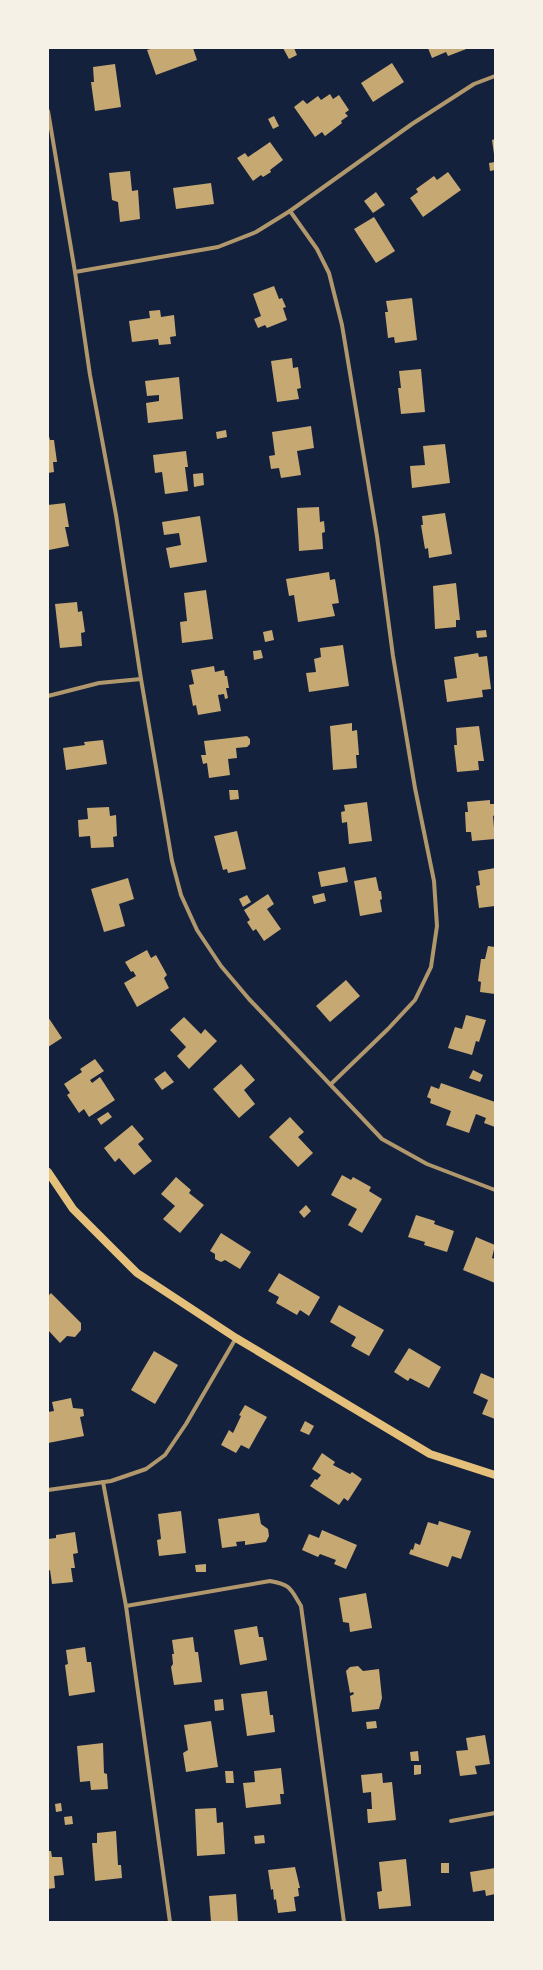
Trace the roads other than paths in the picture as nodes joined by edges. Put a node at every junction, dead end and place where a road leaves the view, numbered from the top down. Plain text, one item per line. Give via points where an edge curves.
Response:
1 (495, 76) edge
2 (48, 111) edge
3 (290, 211) junction
4 (75, 272) junction
5 (141, 679) junction
6 (48, 696) edge
7 (331, 1084) junction
8 (48, 1172) edge
9 (495, 1190) edge
10 (236, 1338) junction
11 (495, 1475) edge
12 (103, 1482) junction
13 (48, 1490) edge
14 (126, 1606) junction
15 (495, 1813) edge
16 (451, 1821) dead end
17 (170, 1922) edge
18 (344, 1922) edge

1 - 3 street via 474,84 412,124
2 - 4 street
3 - 4 street via 256,232 218,247
3 - 7 street via 317,249 329,272 342,325 377,536 393,656 415,788 434,881 437,926 431,967 415,1000
4 - 5 street
5 - 6 street via 99,683
5 - 7 street via 172,861 181,895 197,930 221,966 249,999
7 - 9 street via 382,1139 426,1164
8 - 10 main road via 74,1209 137,1273
10 - 11 main road via 430,1454
10 - 12 street via 165,1455 146,1469
12 - 13 street
12 - 14 street
14 - 17 street
14 - 18 street via 270,1581 285,1584 292,1592 301,1606
15 - 16 street

